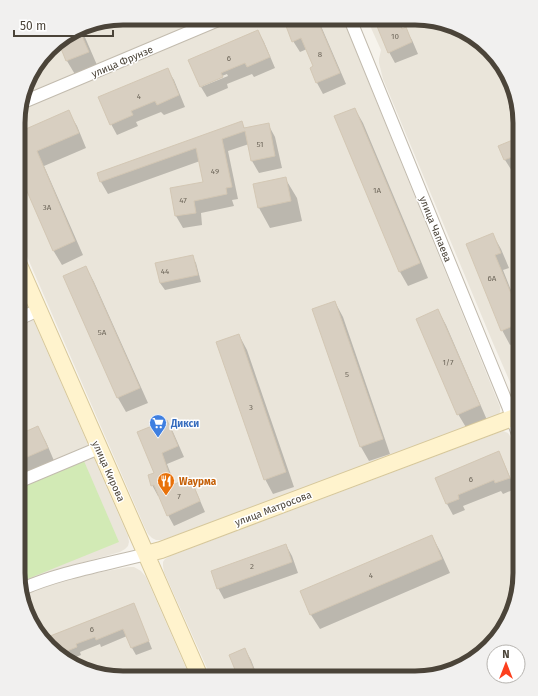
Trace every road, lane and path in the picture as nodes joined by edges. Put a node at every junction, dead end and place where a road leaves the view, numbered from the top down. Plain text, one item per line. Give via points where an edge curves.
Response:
1 (206, 25) edge
2 (352, 25) edge
3 (27, 100) edge
4 (25, 279) edge
5 (38, 310) junction
6 (25, 316) edge
7 (513, 410) edge
8 (513, 418) edge
9 (99, 448) junction
10 (25, 479) edge
11 (146, 554) junction
12 (26, 587) edge
13 (197, 671) edge

1 - 3 street, улица Фрунзе
2 - 7 street, улица Чапаева
4 - 5 street, улица Кирова
5 - 6 street
5 - 9 street, улица Кирова
8 - 11 street, улица Матросова
9 - 10 street
9 - 11 street, улица Кирова
11 - 12 street, улица Матросова via 64,574
11 - 13 street, улица Кирова

